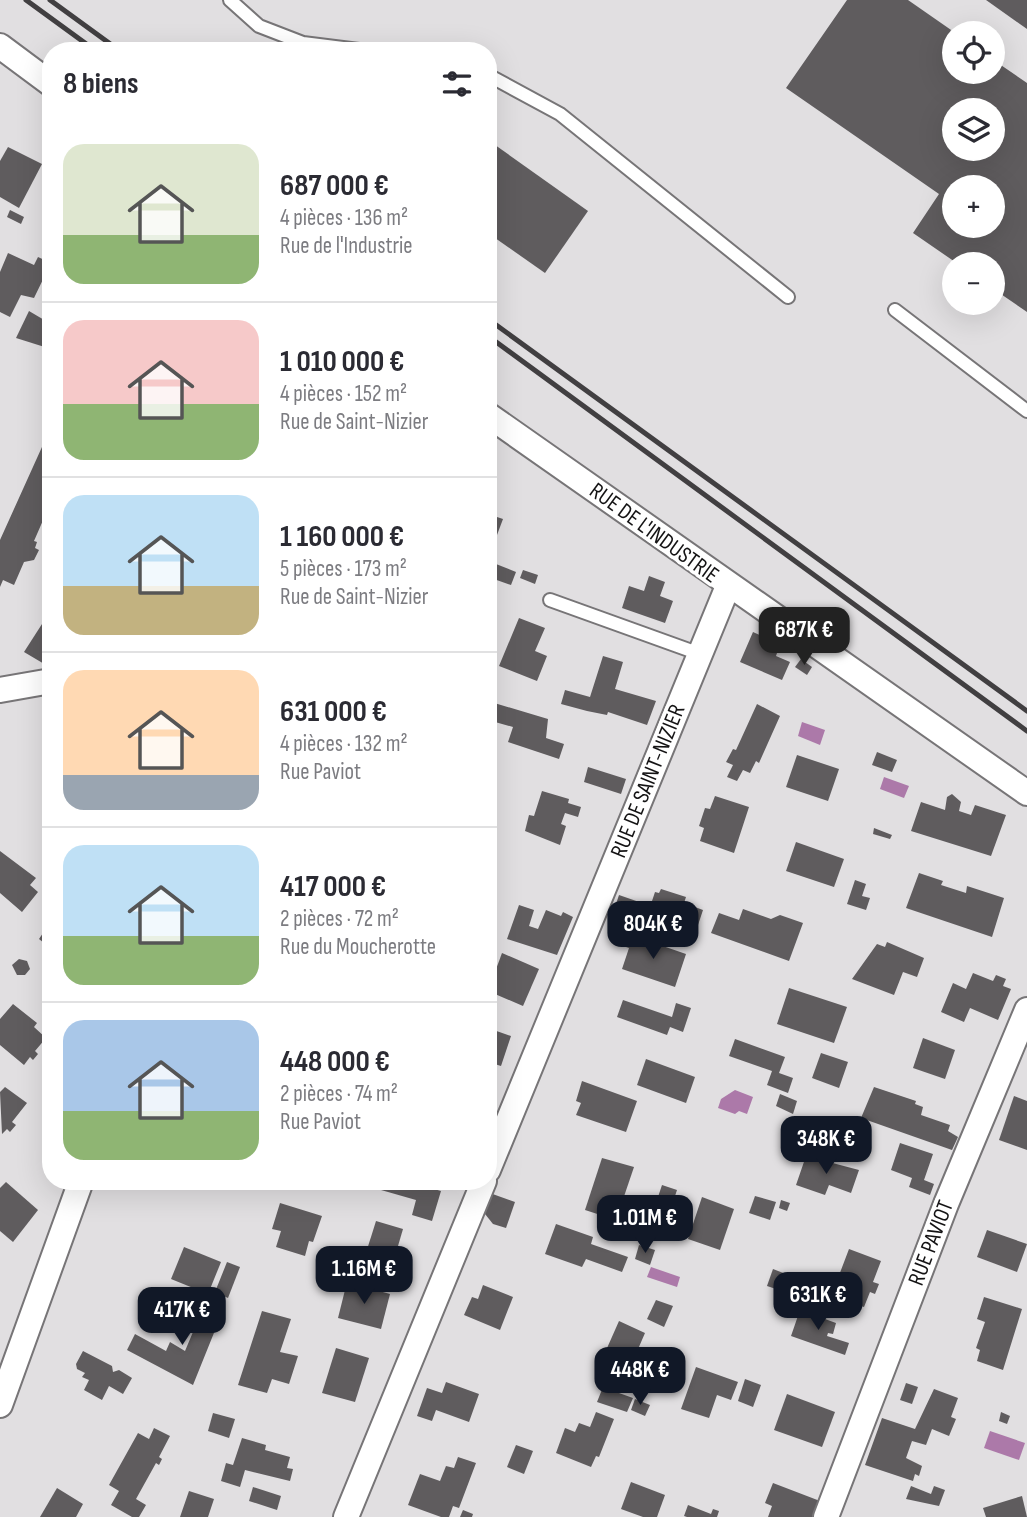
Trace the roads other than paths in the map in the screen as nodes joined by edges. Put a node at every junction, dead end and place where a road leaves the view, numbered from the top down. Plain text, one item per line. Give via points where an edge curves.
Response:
1 (229, 0) edge
2 (300, 42) edge
3 (0, 46) edge
4 (42, 77) edge
5 (497, 80) edge
6 (789, 297) dead end
7 (895, 310) dead end
8 (1027, 411) edge
9 (497, 421) edge
10 (728, 586) junction
11 (550, 600) dead end
12 (700, 654) junction
13 (42, 683) edge
14 (0, 690) edge
15 (1027, 793) edge
16 (1027, 1010) edge
17 (497, 1148) edge
18 (78, 1190) edge
19 (480, 1190) edge
20 (0, 1405) edge
21 (346, 1517) edge
22 (826, 1517) edge

1 - 2 lane via 258,26
3 - 4 street
5 - 6 lane via 560,114
7 - 8 lane
9 - 10 street, RUE DE L'INDUSTRIE
10 - 12 street, RUE DE SAINT-NIZIER
10 - 15 street, RUE DE L'INDUSTRIE
11 - 12 lane
12 - 17 street, RUE DE SAINT-NIZIER
13 - 14 street
16 - 22 street, RUE PAVIOT via 946,1204
18 - 20 street
19 - 21 street

